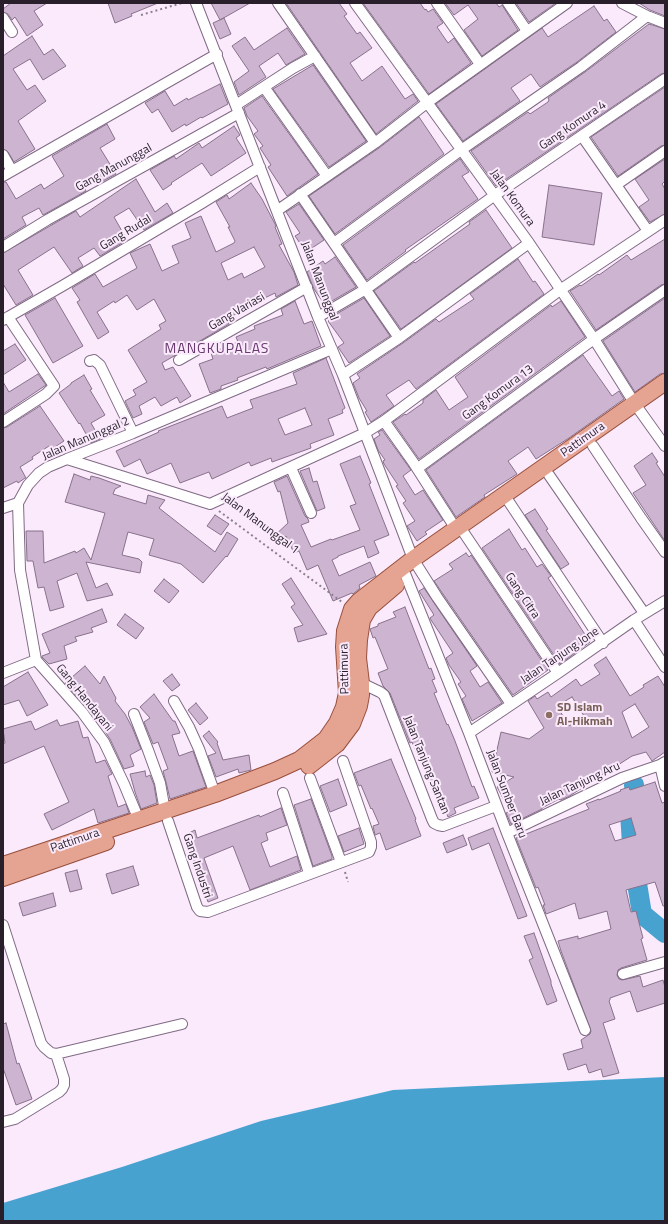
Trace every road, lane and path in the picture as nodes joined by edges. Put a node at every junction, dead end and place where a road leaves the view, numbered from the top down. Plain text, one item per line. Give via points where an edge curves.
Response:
1 (182, 3) edge
2 (196, 3) edge
3 (278, 3) edge
4 (355, 3) edge
5 (436, 3) edge
6 (508, 3) edge
7 (567, 3) edge
8 (622, 3) edge
9 (141, 15) dead end
10 (647, 16) junction
11 (3, 18) edge
12 (665, 23) edge
13 (527, 31) junction
14 (12, 32) dead end
15 (217, 54) junction
16 (315, 56) junction
17 (480, 64) junction
18 (665, 79) edge
19 (264, 87) junction
20 (428, 102) junction
21 (237, 109) junction
22 (582, 136) junction
23 (375, 144) junction
24 (461, 150) junction
25 (665, 151) edge
26 (3, 155) edge
27 (260, 166) junction
28 (7, 174) edge
29 (326, 176) junction
30 (616, 185) junction
31 (300, 194) junction
32 (495, 195) junction
33 (278, 210) junction
34 (665, 220) edge
35 (648, 231) junction
36 (334, 243) junction
37 (529, 243) junction
38 (3, 247) edge
39 (307, 287) junction
40 (366, 289) junction
41 (560, 290) junction
42 (665, 290) edge
43 (318, 317) junction
44 (5, 318) edge
45 (400, 338) junction
46 (594, 339) junction
47 (332, 349) junction
48 (179, 360) dead end
49 (90, 361) dead end
50 (343, 375) junction
51 (665, 382) edge
52 (665, 396) edge
53 (638, 408) junction
54 (384, 421) junction
55 (3, 422) edge
56 (133, 433) junction
57 (365, 433) junction
58 (593, 446) junction
59 (665, 446) edge
60 (67, 459) junction
61 (291, 468) junction
62 (418, 468) junction
63 (549, 475) junction
64 (509, 502) junction
65 (18, 503) junction
66 (210, 504) junction
67 (3, 508) edge
68 (311, 513) dead end
69 (460, 531) junction
70 (665, 552) edge
71 (410, 568) junction
72 (665, 601) edge
73 (352, 609) junction
74 (644, 613) junction
75 (634, 620) junction
76 (602, 643) junction
77 (36, 660) junction
78 (665, 668) edge
79 (3, 673) edge
80 (558, 673) junction
81 (346, 677) junction
82 (361, 683) junction
83 (174, 701) dead end
84 (511, 704) junction
85 (134, 714) dead end
86 (469, 733) junction
87 (343, 761) dead end
88 (662, 763) edge
89 (310, 778) dead end
90 (665, 786) edge
91 (283, 792) dead end
92 (214, 794) junction
93 (496, 806) junction
94 (189, 808) junction
95 (166, 816) junction
96 (138, 820) junction
97 (507, 833) junction
98 (341, 862) junction
99 (3, 866) edge
100 (309, 873) junction
101 (3, 878) edge
102 (3, 925) edge
103 (665, 962) edge
104 (623, 974) dead end
105 (182, 1024) dead end
106 (585, 1030) dead end
107 (56, 1054) junction
108 (3, 1122) edge

1 - 9 path
2 - 15 street, Jalan Manunggal
3 - 16 street
4 - 20 street, Jalan Komura
5 - 17 street
6 - 13 street
7 - 13 street
8 - 10 street
10 - 12 street
10 - 24 street via 581,67
11 - 14 street
13 - 17 street
15 - 21 street, Jalan Manunggal
15 - 28 street
16 - 19 street, Gang Manunggal
16 - 23 street
17 - 20 street
18 - 22 street, Gang Komura 4
19 - 21 street, Gang Manunggal
19 - 29 street
20 - 23 street
20 - 24 street, Jalan Komura
21 - 27 street, Jalan Manunggal
21 - 38 street, Gang Manunggal
22 - 30 street
22 - 32 street, Gang Komura 4
23 - 29 street
24 - 32 street, Jalan Komura
24 - 36 street
25 - 30 street
26 - 28 street
27 - 33 street, Jalan Manunggal
27 - 44 street, Gang Rudal via 202,203
29 - 31 street
30 - 35 street
31 - 33 street
31 - 36 street
32 - 37 street, Jalan Komura
32 - 40 street, Gang Komura 4
33 - 39 street, Jalan Manunggal
34 - 35 street, Jalan Manunggal 1
35 - 41 street, Jalan Manunggal 1
36 - 40 street
37 - 41 street, Jalan Komura
37 - 45 street
39 - 43 street, Jalan Manunggal
39 - 48 street, Gang Variasi
40 - 43 street, Gang Komura 4
40 - 45 street
41 - 46 street, Jalan Komura
41 - 54 street, Jalan Manunggal 1
42 - 46 street, Gang Komura 13
43 - 47 street, Jalan Manunggal
44 - 55 street via 54,386
45 - 50 street
46 - 53 street, Jalan Komura
46 - 62 street, Gang Komura 13
47 - 50 street, Jalan Manunggal
47 - 56 street, Jalan Manunggal 2
49 - 56 street via 94,360 100,365
50 - 57 street, Jalan Manunggal
51 - 53 main road, Pattimura
52 - 53 main road, Pattimura
53 - 58 main road, Pattimura
53 - 59 street, Jalan Komura
53 - 69 main road, Pattimura
54 - 57 street, Jalan Manunggal 1
54 - 62 street, Gang Citra
56 - 60 street, Jalan Manunggal 2
57 - 61 street, Jalan Manunggal 1
57 - 71 street, Jalan Manunggal
58 - 63 main road, Pattimura
58 - 70 street
60 - 65 street, Jalan Manunggal 2 via 39,473 28,485
60 - 66 street
61 - 66 street, Jalan Manunggal 1
61 - 68 street
62 - 69 street, Gang Citra
63 - 64 main road, Pattimura
63 - 74 street
64 - 69 main road, Pattimura
64 - 76 street
65 - 67 street
65 - 77 street via 20,570
66 - 73 path, Jalan Manunggal 1
69 - 71 main road, Pattimura
69 - 80 street, Gang Citra
71 - 73 main road, Pattimura via 359,601
71 - 82 main road, Pattimura via 369,608 362,620 358,658
71 - 84 street via 437,597
71 - 86 street, Jalan Sumber Baru
72 - 74 street, Jalan Tanjung Jone
73 - 81 main road, Pattimura via 345,631
74 - 75 street, Jalan Tanjung Jone
75 - 76 street, Jalan Tanjung Jone
75 - 78 street
76 - 80 street, Jalan Tanjung Jone
77 - 79 street
77 - 96 street, Gang Handayani via 82,712 104,742
80 - 84 street, Jalan Tanjung Jone
81 - 82 street, Jalan Tanjung Santan
81 - 92 main road, Pattimura via 347,693 337,723 314,749 299,760 275,771
82 - 93 street, Jalan Tanjung Santan via 384,696 434,823 443,826
82 - 94 main road, Pattimura via 359,706 352,724 337,744 316,761 280,781
83 - 92 street via 199,749
84 - 86 street, Jalan Tanjung Jone
85 - 95 street, Gang Industri via 160,783
86 - 93 street, Jalan Sumber Baru
87 - 98 street via 372,845 367,853
88 - 90 street
88 - 97 street, Jalan Tanjung Aru via 622,778
89 - 98 street
91 - 100 street
92 - 94 main road, Pattimura
93 - 97 street, Jalan Sumber Baru
94 - 95 main road, Pattimura
95 - 96 main road, Pattimura
95 - 100 street, Gang Industri via 200,911 208,912
95 - 101 main road, Pattimura
96 - 99 main road, Pattimura
97 - 106 street, Jalan Sumber Baru
98 - 100 street
102 - 107 street via 41,1043
103 - 104 street
105 - 107 street
107 - 108 street via 64,1079 62,1089 15,1119

